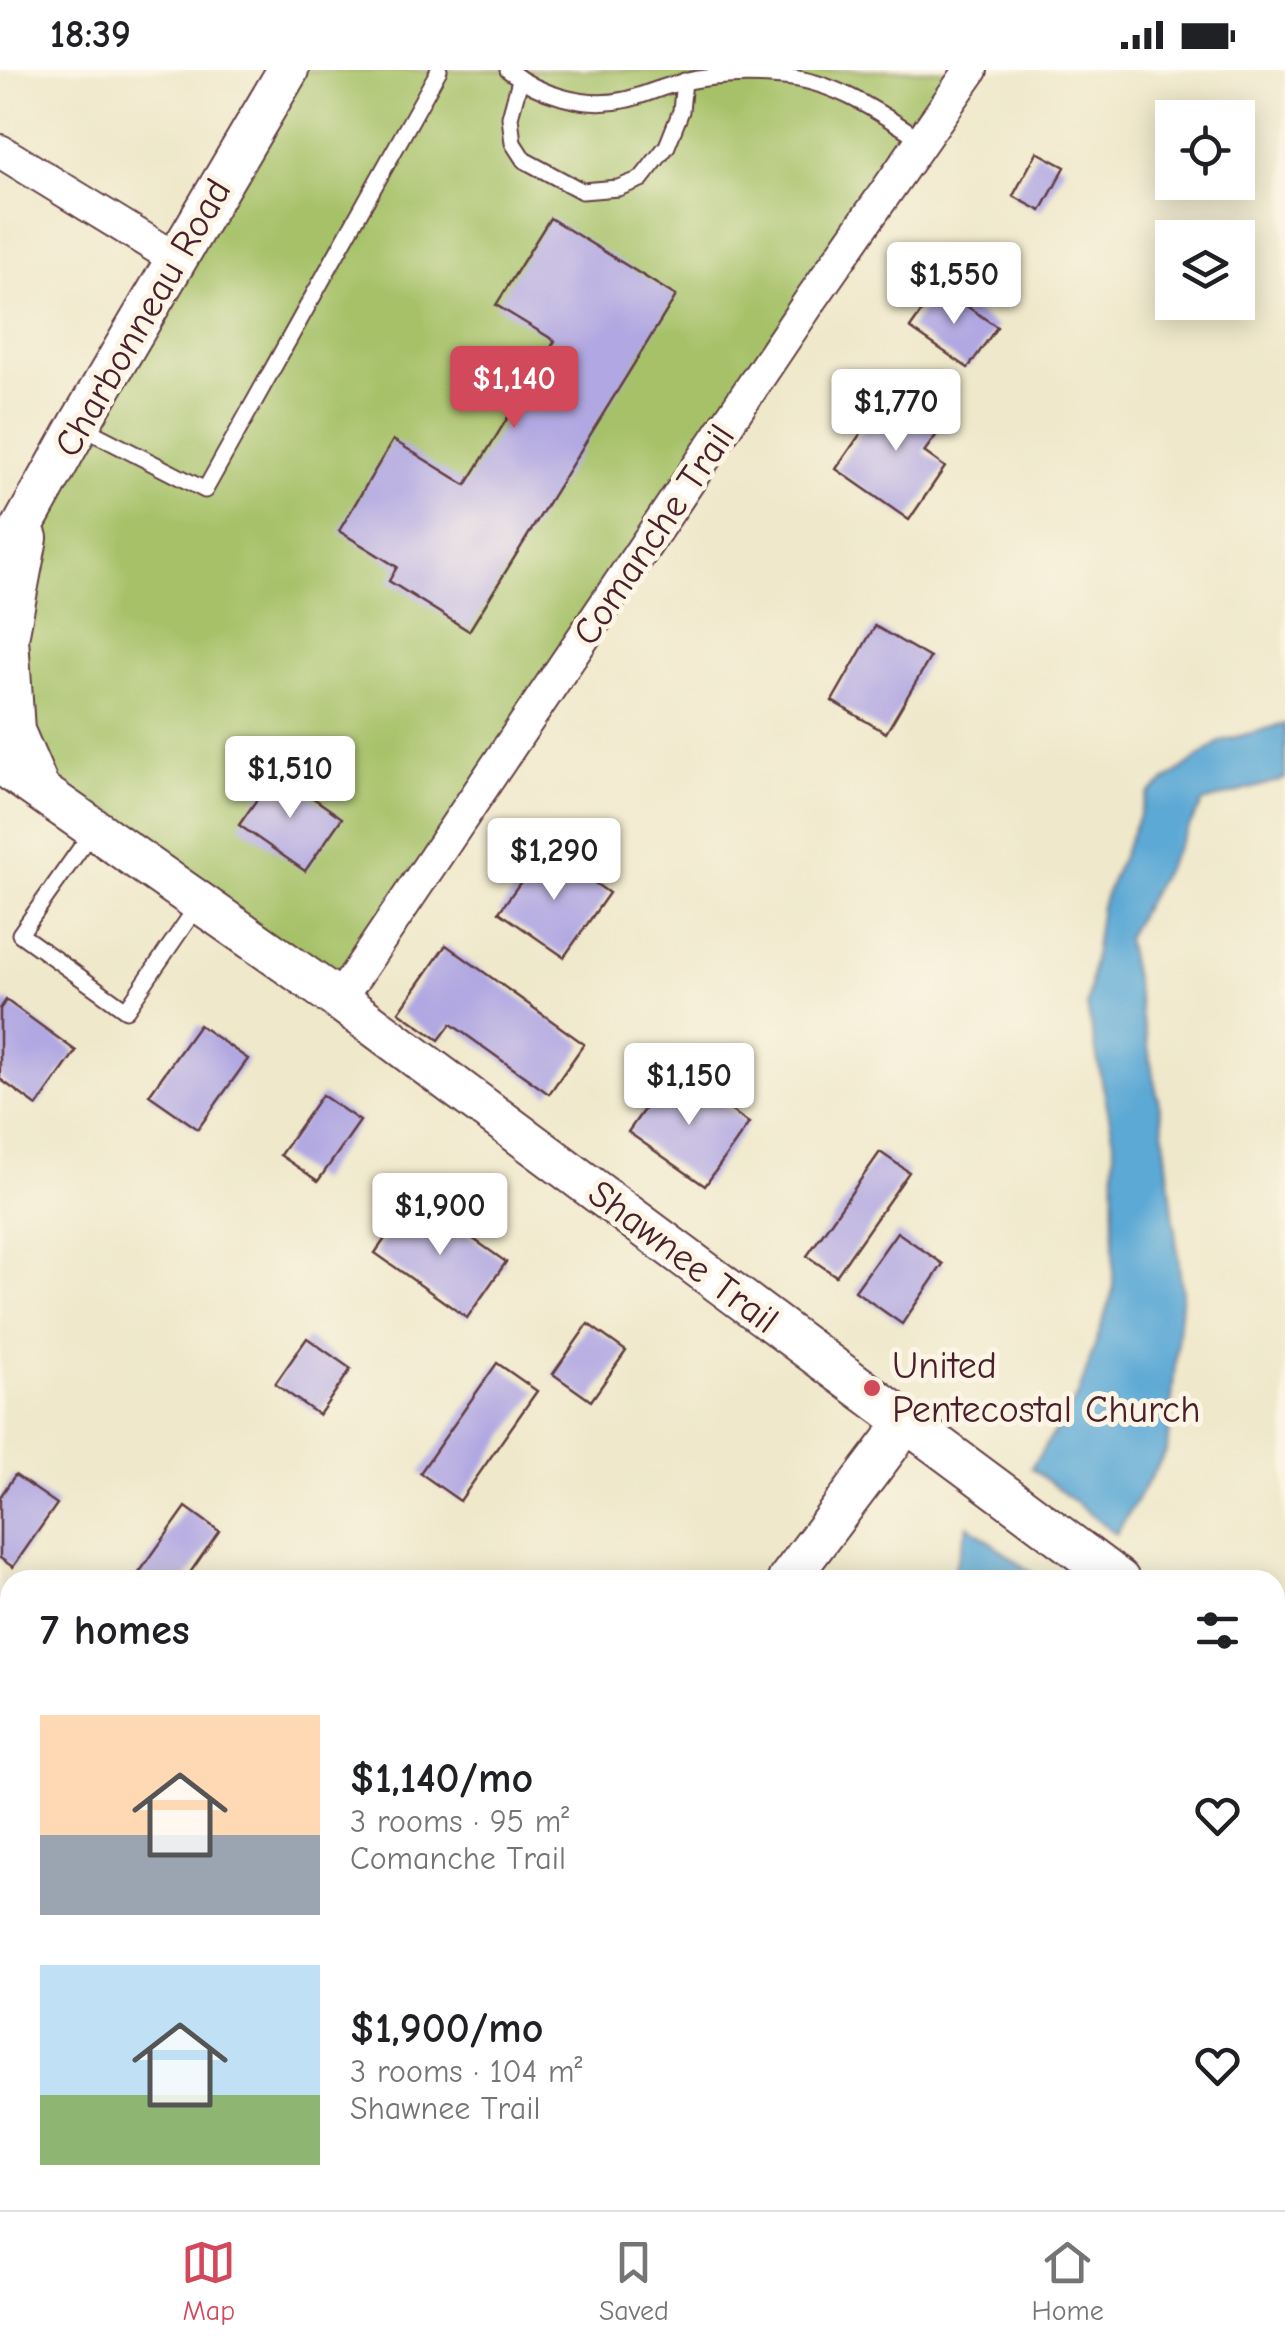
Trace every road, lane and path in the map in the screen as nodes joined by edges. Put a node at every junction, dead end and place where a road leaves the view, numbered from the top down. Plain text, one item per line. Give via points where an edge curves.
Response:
1 (288, 70) edge
2 (439, 70) edge
3 (971, 70) edge
4 (514, 75) edge
5 (684, 81) junction
6 (923, 140) junction
7 (0, 151) edge
8 (178, 260) junction
9 (78, 425) junction
10 (34, 506) junction
11 (0, 566) edge
12 (0, 763) edge
13 (40, 791) junction
14 (94, 828) junction
15 (200, 902) junction
16 (339, 1000) junction
17 (906, 1424) junction
18 (796, 1570) edge
19 (1104, 1570) edge

1 - 8 street, Charbonneau Road
2 - 9 lane via 204,490
3 - 6 street, Comanche Trail
4 - 5 lane via 566,100 620,102
4 - 5 lane via 513,144 524,160 582,192 642,179 667,146
5 - 6 lane via 786,76 842,92
6 - 16 street, Comanche Trail
7 - 8 street
8 - 9 street, Charbonneau Road
9 - 10 street, Charbonneau Road
10 - 11 street, Charbonneau Road
10 - 13 street via 8,638 14,731
12 - 13 street, Shawnee Trail
13 - 14 street, Shawnee Trail
14 - 15 street, Shawnee Trail
14 - 15 lane via 20,934 126,1010
15 - 16 street, Shawnee Trail
16 - 17 street, Shawnee Trail
17 - 18 street
17 - 19 street, Shawnee Trail

